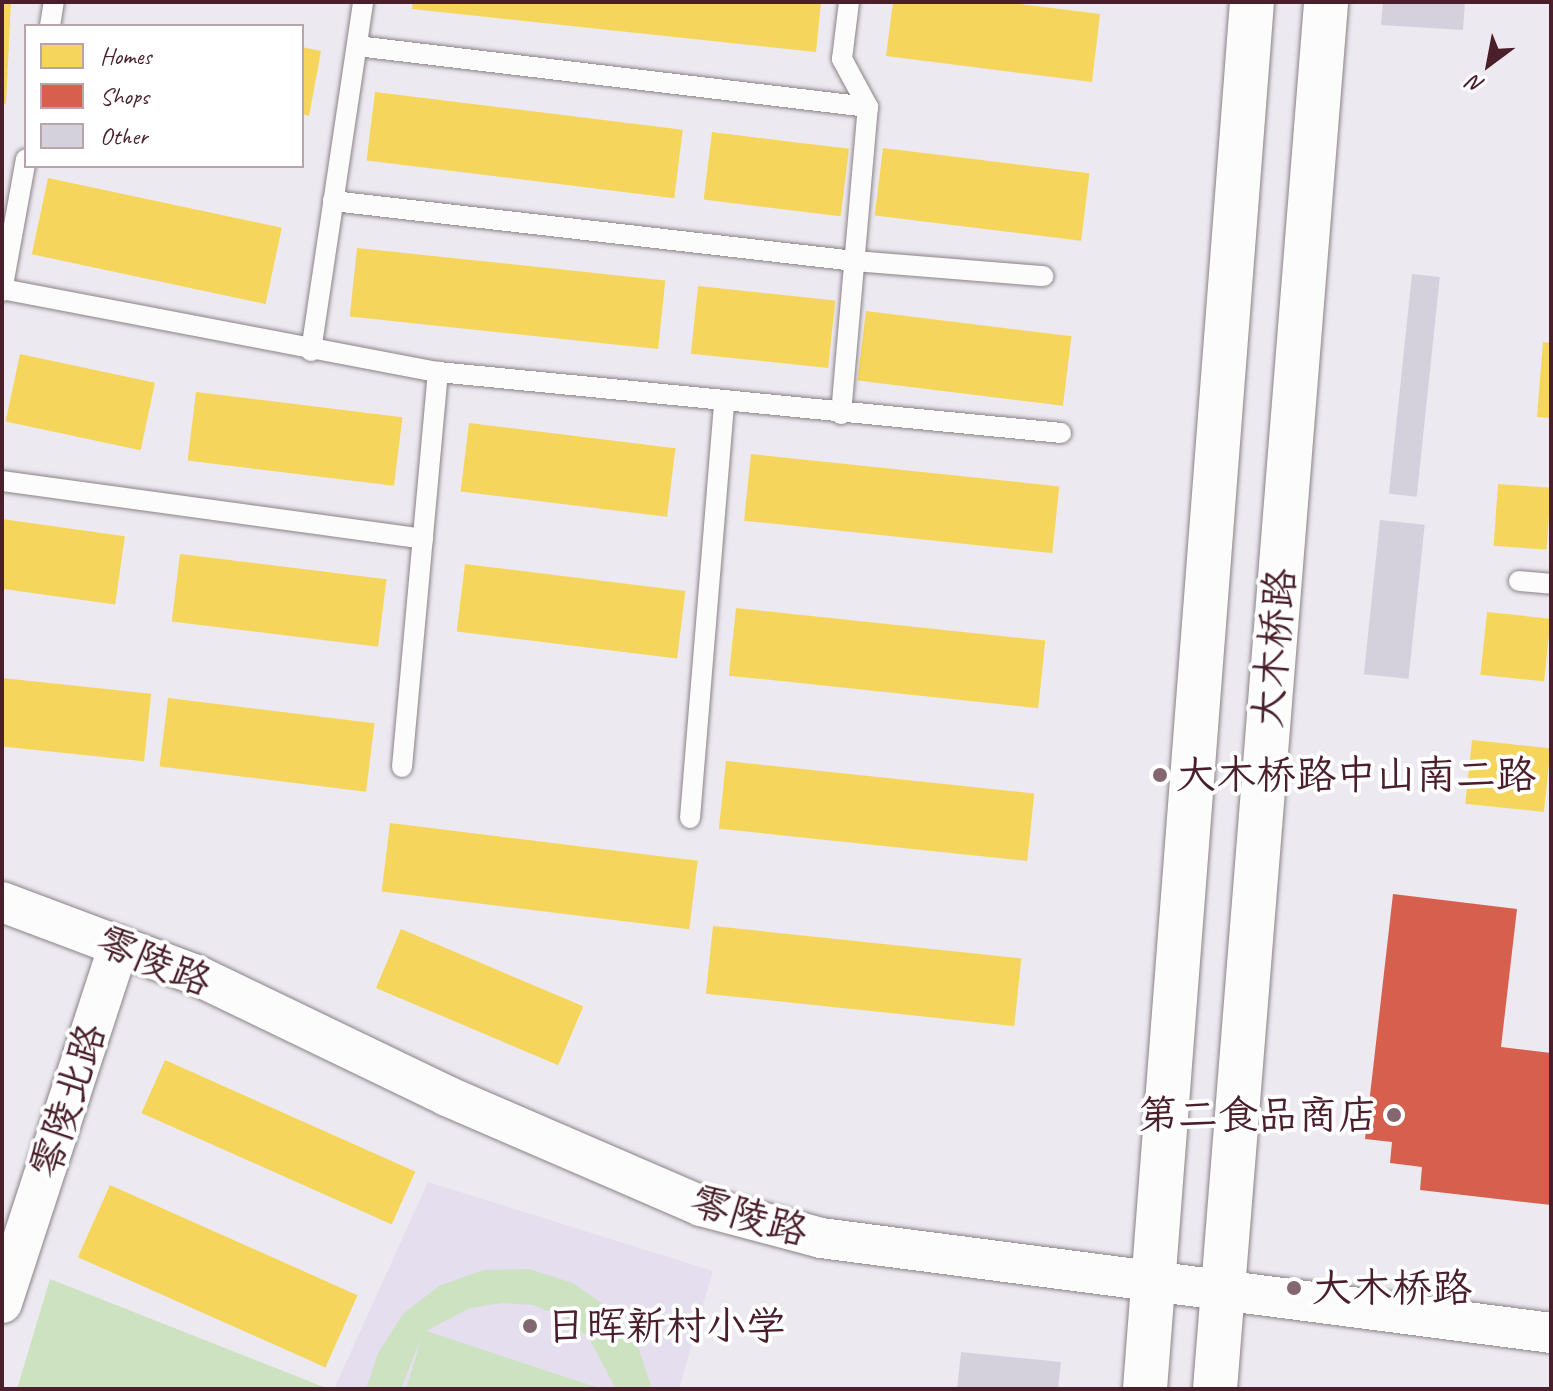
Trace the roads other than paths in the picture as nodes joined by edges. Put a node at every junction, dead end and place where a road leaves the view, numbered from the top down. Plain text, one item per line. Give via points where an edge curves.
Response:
1 (54, 2) edge
2 (363, 2) edge
3 (849, 2) edge
4 (1252, 2) edge
5 (1326, 2) edge
6 (50, 24) edge
7 (357, 46) junction
8 (868, 107) junction
9 (24, 168) edge
10 (333, 201) junction
11 (855, 261) junction
12 (1043, 276) dead end
13 (2, 290) edge
14 (311, 351) junction
15 (438, 372) junction
16 (724, 400) junction
17 (841, 414) junction
18 (1061, 433) dead end
19 (2, 481) edge
20 (423, 539) junction
21 (1519, 581) dead end
22 (1551, 584) edge
23 (402, 767) dead end
24 (690, 818) dead end
25 (2, 902) edge
26 (119, 946) junction
27 (1151, 1282) junction
28 (1223, 1291) junction
29 (2, 1303) edge
30 (1551, 1333) edge
31 (1145, 1389) edge
32 (1215, 1389) edge

1 - 6 lane
2 - 7 lane
3 - 8 lane via 842,59
4 - 27 street, 大木桥路
5 - 28 street, 大木桥路
7 - 8 lane
7 - 10 lane
8 - 11 lane
9 - 13 lane
10 - 11 lane
10 - 14 lane
11 - 12 lane
11 - 17 lane
13 - 14 lane
14 - 15 lane
15 - 16 lane
15 - 20 lane
16 - 17 lane
16 - 24 lane
17 - 18 lane
19 - 20 lane
20 - 23 lane
21 - 22 lane
25 - 26 street, 零陵路
26 - 27 street, 零陵路 via 196,975 447,1096 701,1206 821,1238
26 - 29 street, 零陵北路
27 - 28 street, 零陵路
27 - 31 street, 大木桥路
28 - 30 street, 零陵路
28 - 32 street, 大木桥路

